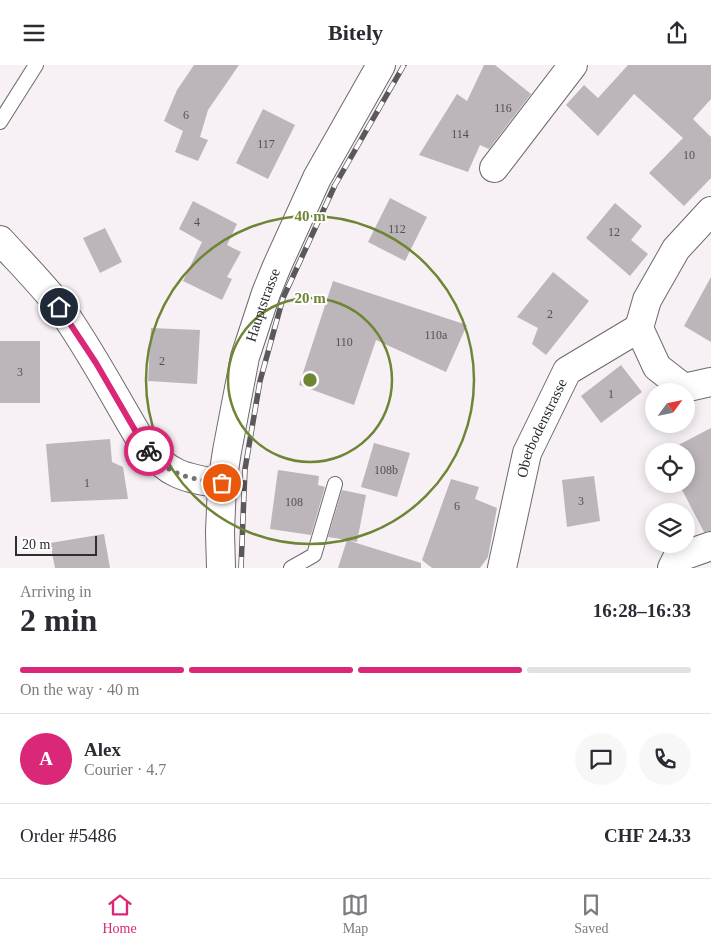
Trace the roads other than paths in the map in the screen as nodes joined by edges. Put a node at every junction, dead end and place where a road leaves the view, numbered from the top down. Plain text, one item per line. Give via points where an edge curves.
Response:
1 (36, 65) edge
2 (381, 65) edge
3 (573, 65) edge
4 (0, 122) edge
5 (494, 168) dead end
6 (711, 211) edge
7 (0, 240) edge
8 (639, 327) junction
9 (711, 383) edge
10 (222, 483) junction
11 (335, 483) dead end
12 (711, 546) edge
13 (221, 568) edge
14 (291, 568) edge
15 (502, 568) edge
16 (672, 568) edge

1 - 4 lane
2 - 10 street, Hauptstrasse via 317,178 266,293 245,357
3 - 5 street
6 - 8 street via 676,249 647,300
7 - 10 street via 59,307 151,454 169,469 186,477
8 - 9 street via 657,367 684,388
8 - 15 street, Oberbodenstrasse via 567,371 527,453
10 - 13 street, Hauptstrasse
11 - 14 lane via 314,555
12 - 16 street via 677,558

